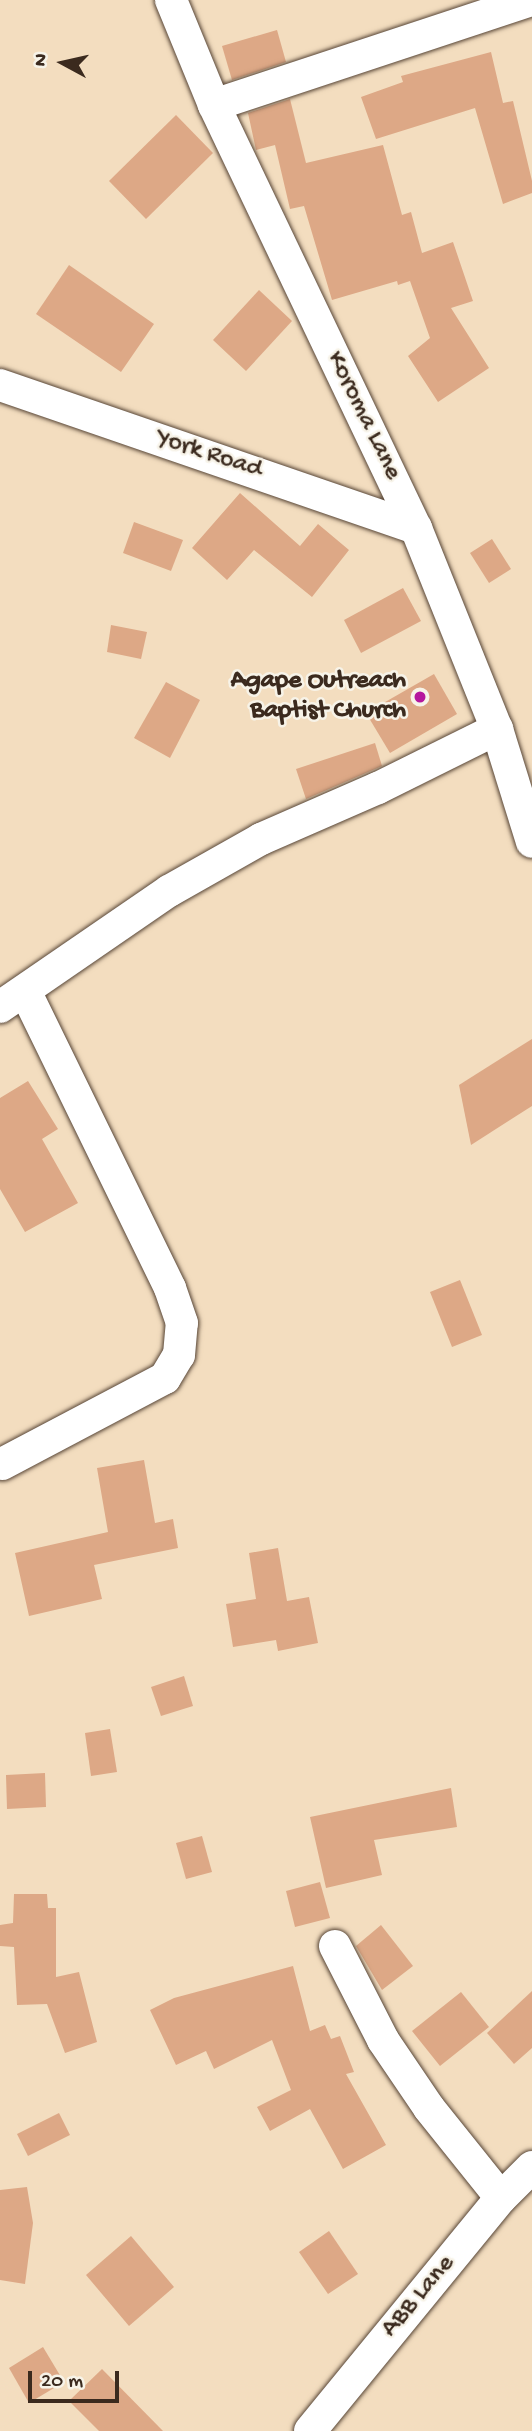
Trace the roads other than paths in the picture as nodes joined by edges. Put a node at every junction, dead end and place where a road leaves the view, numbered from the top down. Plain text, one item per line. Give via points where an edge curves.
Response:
1 (171, 0) edge
2 (531, 0) edge
3 (214, 105) junction
4 (0, 385) edge
5 (416, 528) junction
6 (497, 729) junction
7 (532, 842) edge
8 (13, 1000) edge
9 (2, 1464) dead end
10 (335, 1947) dead end
11 (532, 2167) edge
12 (501, 2198) junction
13 (310, 2431) edge

1 - 3 street, Koroma Lane
2 - 3 street
3 - 5 street, Koroma Lane
4 - 5 street, York Road via 326,493
5 - 6 street, Koroma Lane
6 - 7 street, Koroma Lane
6 - 8 street via 261,839 169,891
8 - 9 street via 170,1288 182,1323 180,1355 165,1378
10 - 12 street via 391,2051 461,2151
11 - 12 street, ABB Lane
12 - 13 street, ABB Lane

